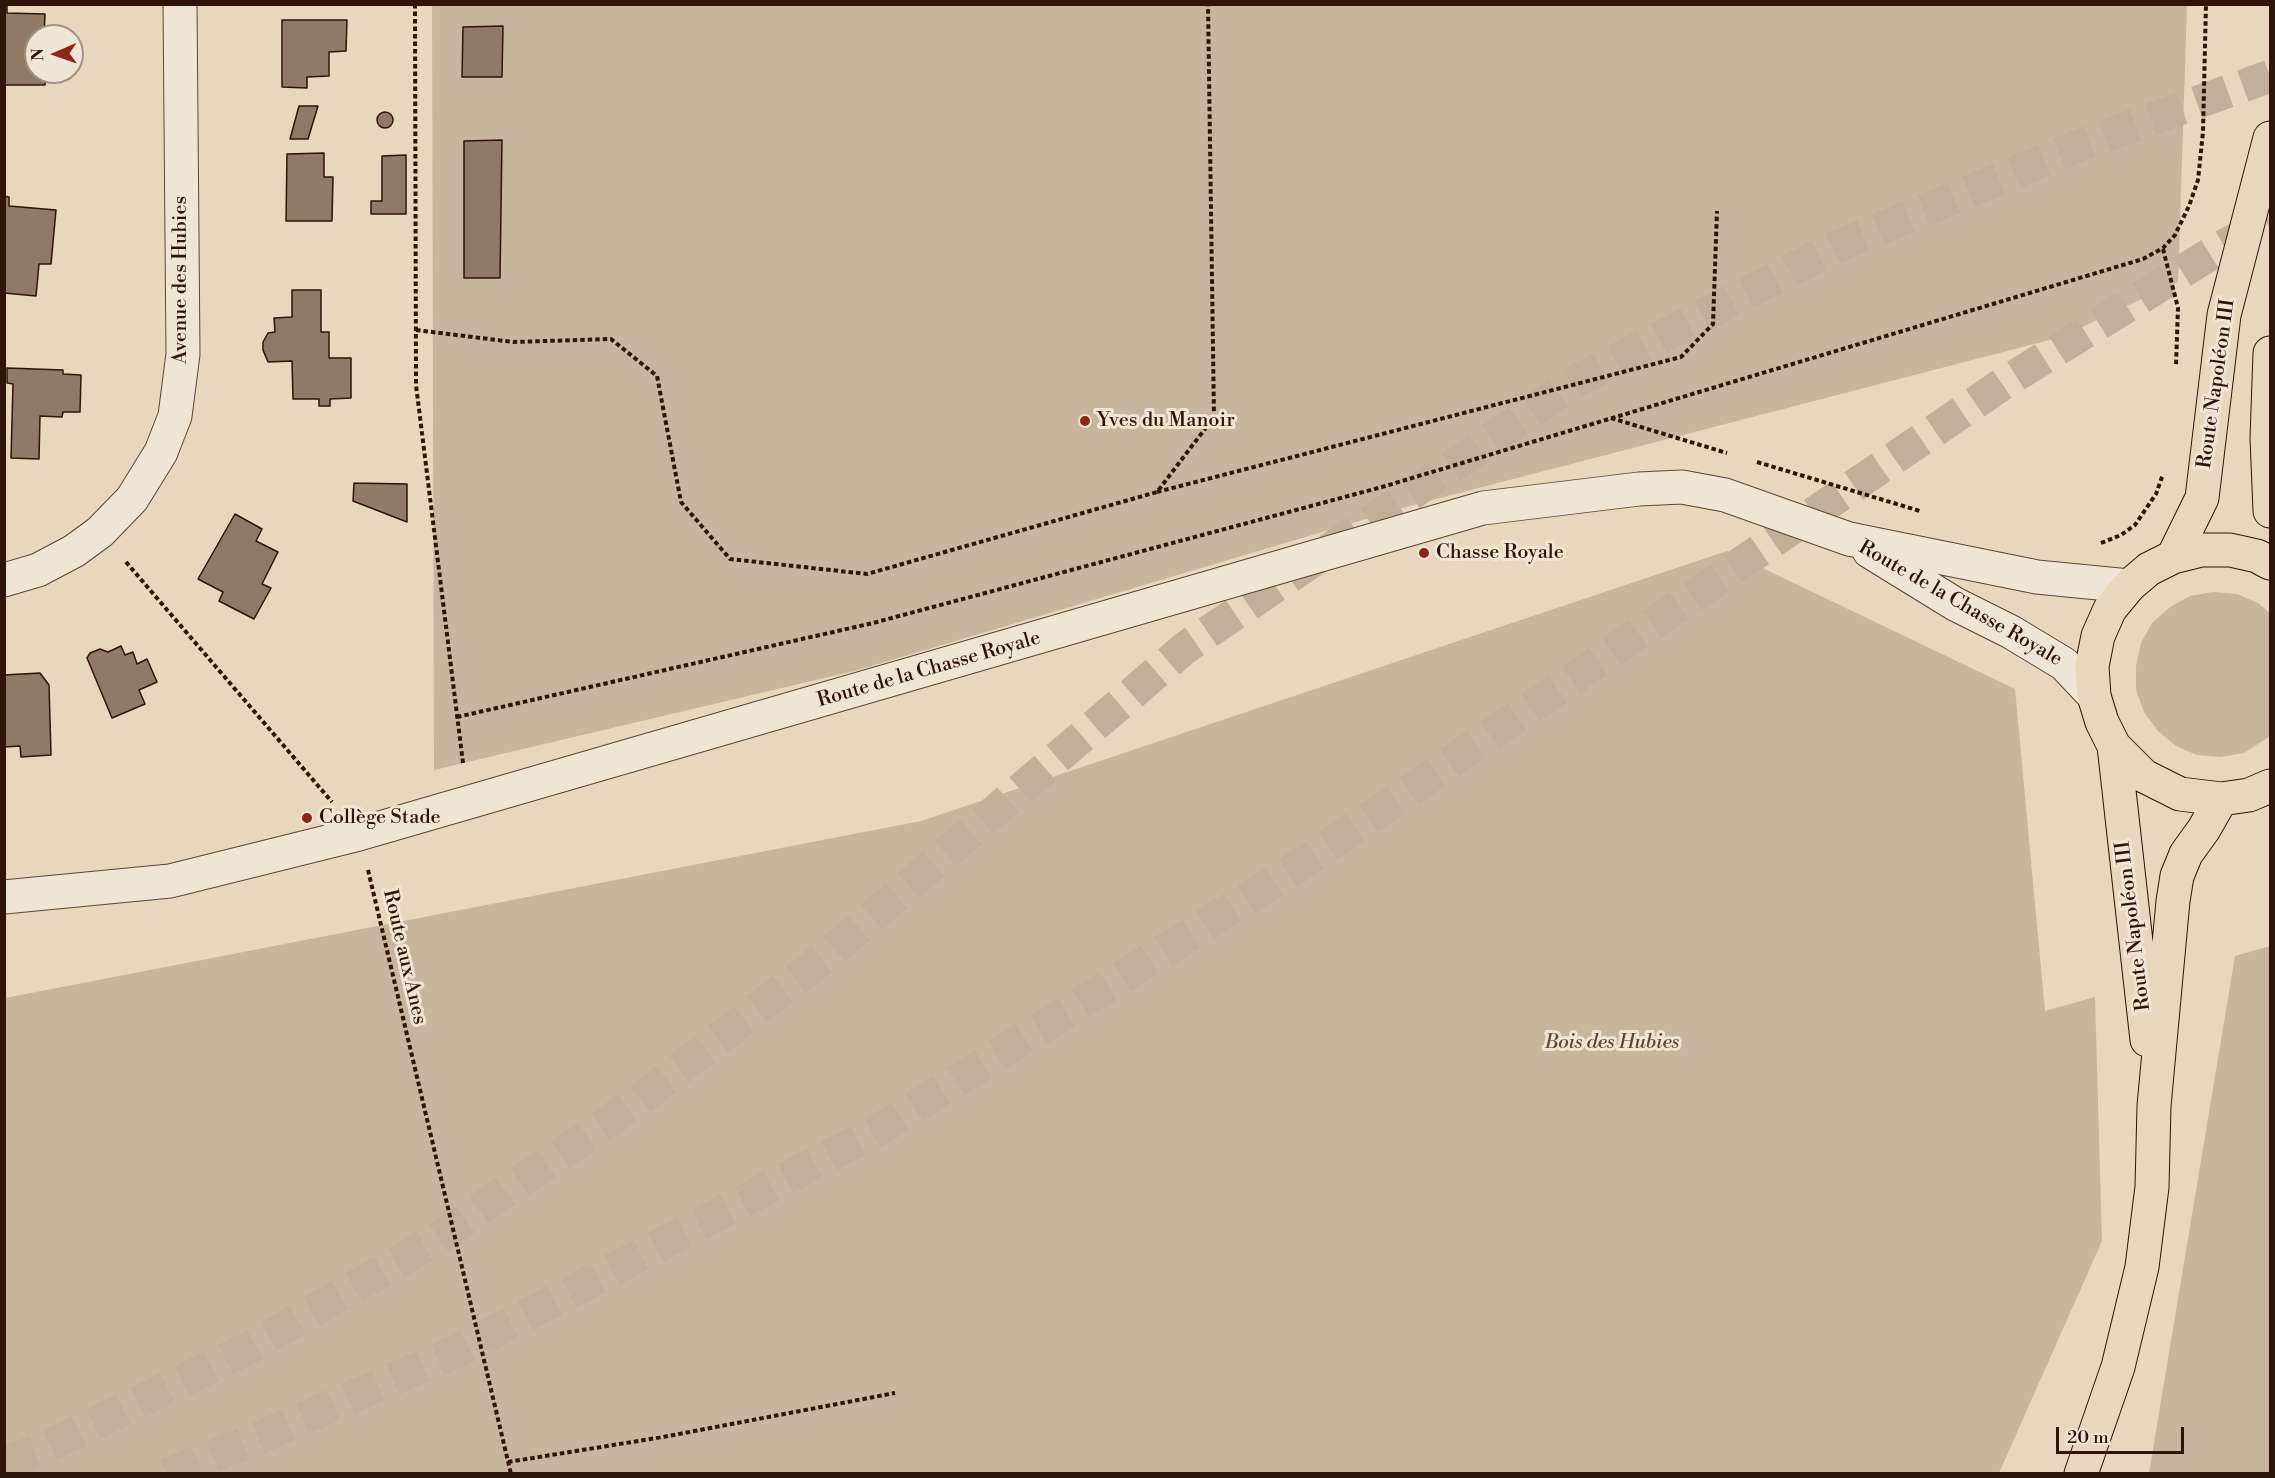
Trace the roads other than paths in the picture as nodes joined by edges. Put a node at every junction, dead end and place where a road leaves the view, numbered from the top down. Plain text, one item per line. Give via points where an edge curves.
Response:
1 (180, 4) edge
2 (2271, 138) edge
3 (2271, 353) edge
4 (2271, 511) edge
5 (1850, 539) junction
6 (2173, 557) junction
7 (2271, 563) edge
8 (4, 579) edge
9 (2128, 586) junction
10 (2094, 696) junction
11 (2114, 746) junction
12 (2271, 786) edge
13 (2221, 799) junction
14 (4, 897) edge
15 (2154, 1106) junction
16 (2081, 1470) edge

1 - 8 street, Avenue des Hubies via 183,354 175,416 161,452 132,499 100,532 38,570
2 - 6 main road, Route Napoléon III via 2224,315 2202,498
3 - 4 main road via 2267,438
5 - 9 street, Route de la Chasse Royale via 2037,577
5 - 10 street, Route de la Chasse Royale via 2064,664
5 - 14 street, Route de la Chasse Royale via 1725,495 1682,487 1483,508 359,834 170,881
6 - 7 main road, Route Napoléon III via 2201,550 2230,550
6 - 9 main road, Route Napoléon III
9 - 10 main road, Route Napoléon III via 2110,609 2098,636 2092,666
10 - 11 main road, Route Napoléon III
11 - 13 main road, Route Napoléon III via 2144,776 2180,794
11 - 15 main road, Route Napoléon III
12 - 13 main road, Route Napoléon III via 2249,795
13 - 15 main road, Route Napoléon III via 2186,854 2178,876
15 - 16 main road, Route Napoléon III via 2152,1186 2142,1266 2118,1367

